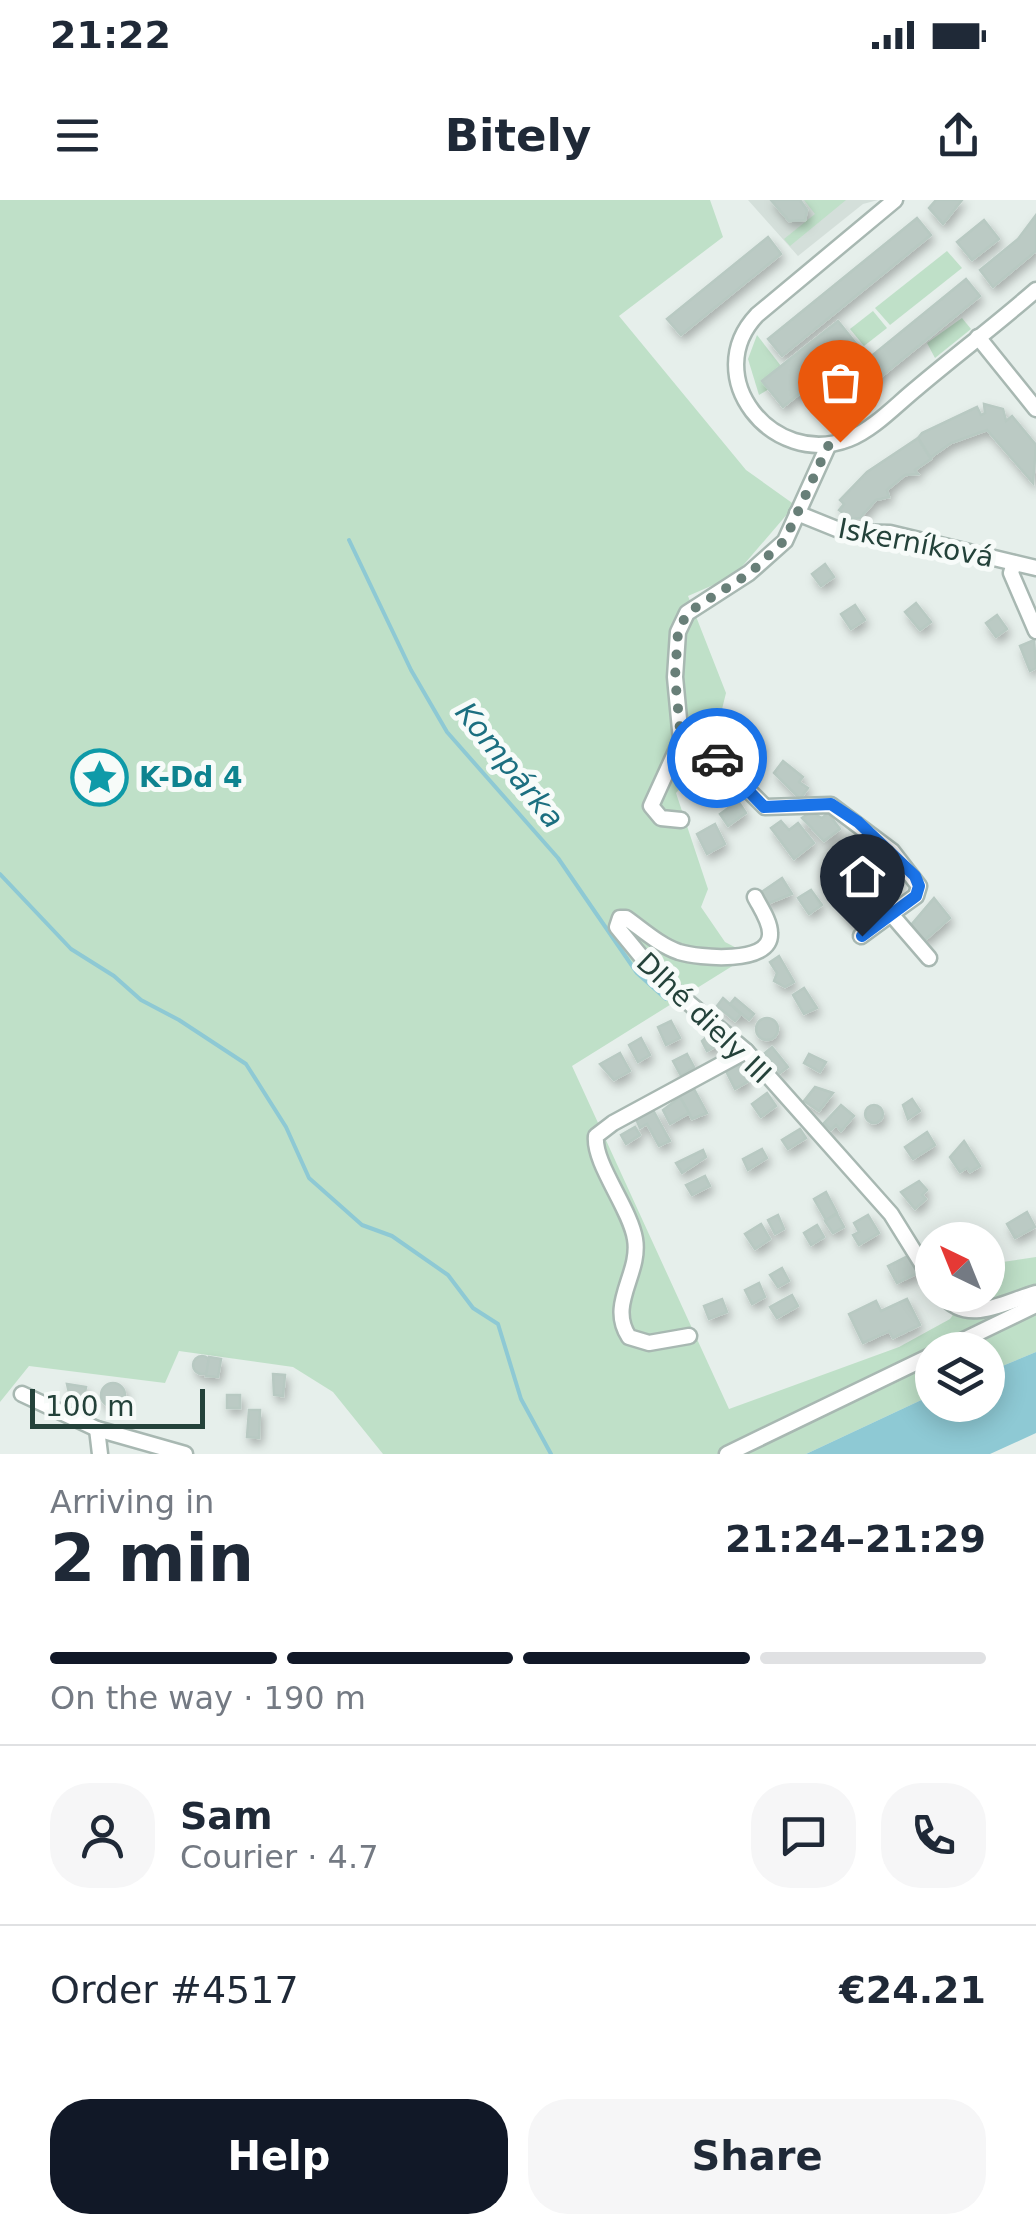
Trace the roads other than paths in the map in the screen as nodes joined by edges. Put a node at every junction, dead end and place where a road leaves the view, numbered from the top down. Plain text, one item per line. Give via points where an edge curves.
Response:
1 (894, 200) edge
2 (1036, 290) edge
3 (978, 337) junction
4 (1036, 409) edge
5 (828, 446) junction
6 (797, 513) junction
7 (1014, 563) junction
8 (1036, 568) edge
9 (1036, 631) edge
10 (681, 740) junction
11 (681, 820) dead end
12 (754, 897) dead end
13 (891, 914) junction
14 (862, 936) dead end
15 (929, 958) dead end
16 (746, 1050) junction
17 (915, 1253) edge
18 (1036, 1293) edge
19 (1005, 1302) edge
20 (1036, 1305) edge
21 (980, 1332) edge
22 (688, 1336) dead end
23 (915, 1363) edge
24 (22, 1394) dead end
25 (97, 1429) junction
26 (100, 1454) edge
27 (185, 1454) edge
28 (727, 1454) edge

1 - 5 street via 766,306 744,330 736,354 740,383 770,432 802,445
2 - 3 street
3 - 4 street
3 - 5 street via 867,429
5 - 6 street
6 - 7 street, Iskerníková via 844,532 890,534
6 - 10 street via 785,540 750,573 687,613 678,632 675,677
7 - 8 street, Iskerníková
7 - 9 street via 1011,573
10 - 11 street via 651,806 661,818
10 - 13 street via 710,752 764,807 831,804 858,822 919,886
12 - 16 street, Dlhé diely III via 769,940 736,957 680,952 626,918 617,922 624,941 658,978
13 - 14 street
13 - 15 street
16 - 17 street, Dlhé diely III via 891,1214
16 - 22 street via 596,1136 636,1242 620,1324 629,1337 648,1343
18 - 19 street
20 - 21 street
23 - 28 street
24 - 25 street
25 - 26 street
25 - 27 street

